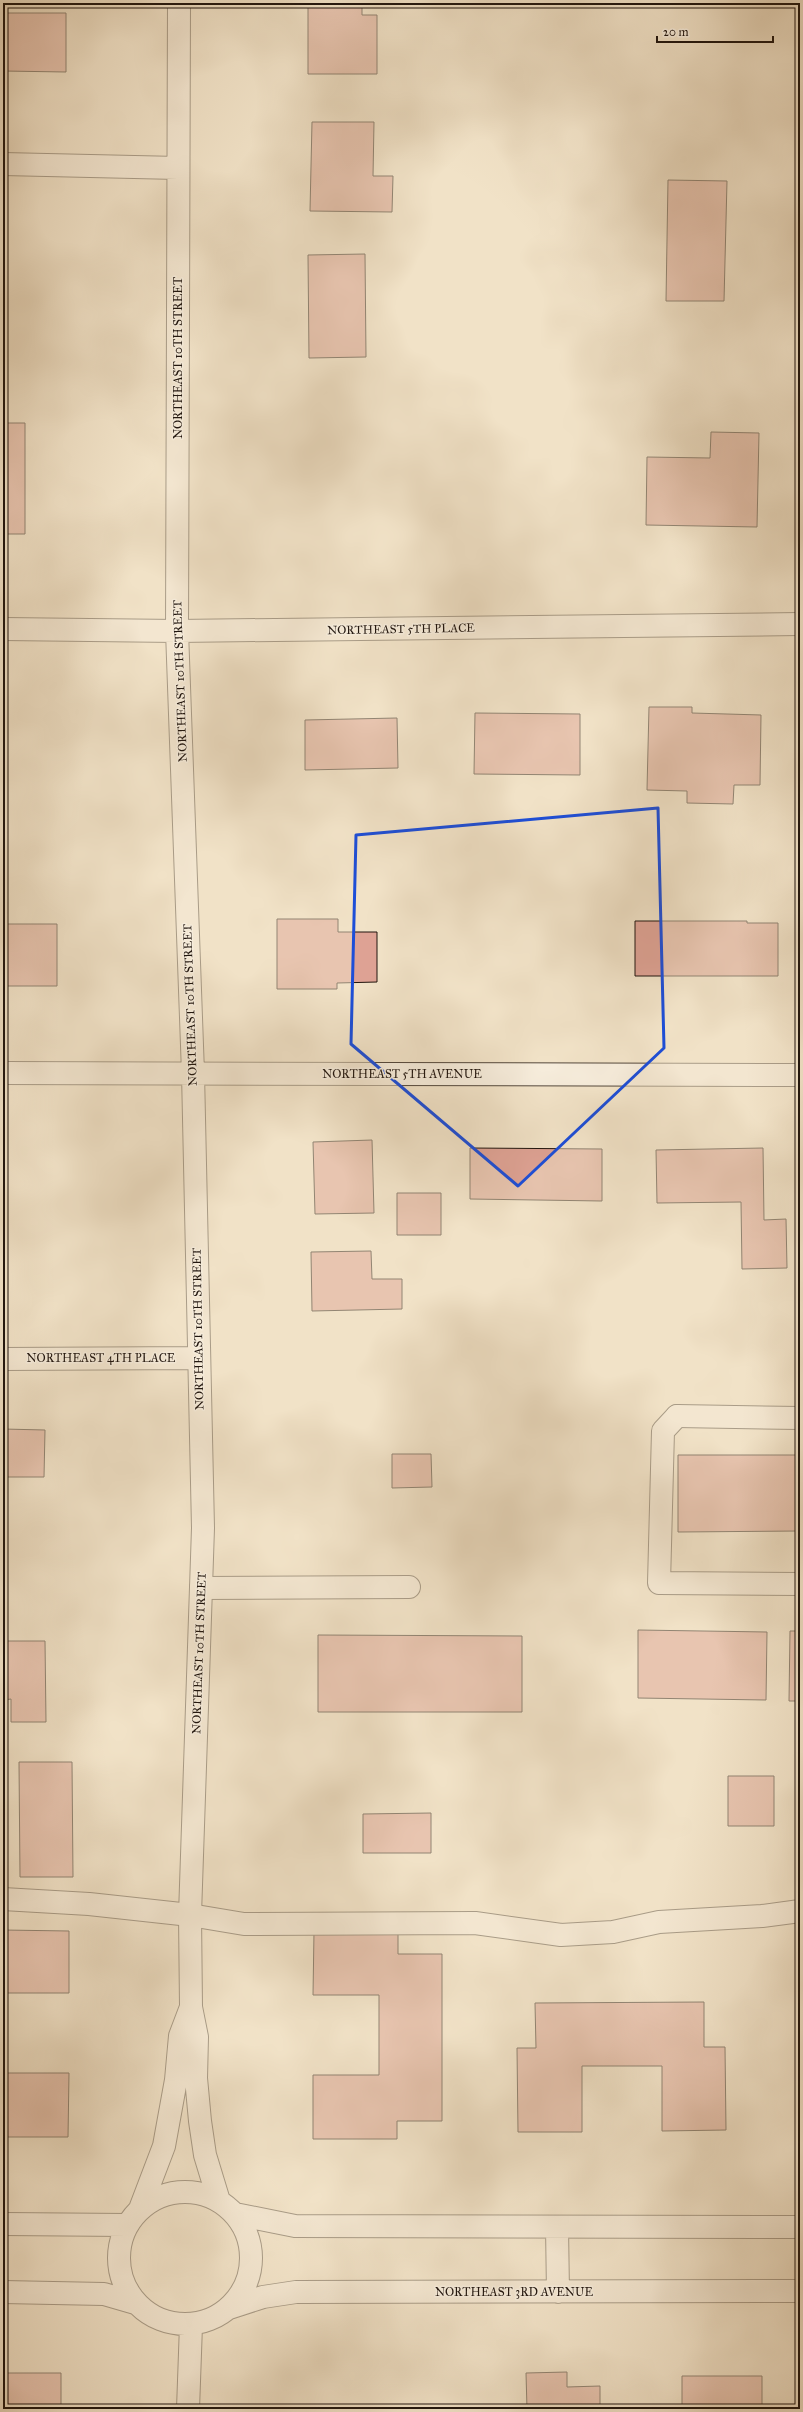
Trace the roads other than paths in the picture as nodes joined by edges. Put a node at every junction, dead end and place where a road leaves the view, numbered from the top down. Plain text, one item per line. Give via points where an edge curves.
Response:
1 (179, 3) edge
2 (3, 164) edge
3 (178, 168) junction
4 (800, 624) edge
5 (3, 629) edge
6 (177, 631) junction
7 (3, 1073) edge
8 (193, 1073) junction
9 (800, 1075) edge
10 (198, 1358) junction
11 (3, 1359) edge
12 (800, 1418) edge
13 (800, 1584) edge
14 (409, 1587) dead end
15 (201, 1588) junction
16 (3, 1900) edge
17 (800, 1911) edge
18 (190, 1915) junction
19 (191, 2008) junction
20 (227, 2208) junction
21 (134, 2217) junction
22 (3, 2224) edge
23 (557, 2227) junction
24 (800, 2227) edge
25 (800, 2291) edge
26 (3, 2292) edge
27 (558, 2292) junction
28 (135, 2303) junction
29 (229, 2308) junction
30 (191, 2325) junction
31 (188, 2409) edge

1 - 3 street, NORTHEAST 10TH STREET
2 - 3 street
3 - 6 street, NORTHEAST 10TH STREET
4 - 6 street, NORTHEAST 5TH PLACE
5 - 6 street, NORTHEAST 5TH PLACE
6 - 8 street, NORTHEAST 10TH STREET
7 - 8 street, NORTHEAST 5TH AVENUE
8 - 9 street, NORTHEAST 5TH AVENUE
8 - 10 street, NORTHEAST 10TH STREET
10 - 11 street, NORTHEAST 4TH PLACE
10 - 15 street, NORTHEAST 10TH STREET via 203,1528
12 - 13 street via 677,1416 663,1431 659,1583
14 - 15 street
15 - 18 street, NORTHEAST 10TH STREET
16 - 18 street via 89,1904
17 - 18 street via 762,1916 660,1922 613,1932 561,1935 476,1923 244,1924
18 - 19 street, NORTHEAST 10TH STREET
19 - 20 street, NORTHEAST 10TH STREET via 197,2037 196,2078 205,2155
19 - 21 street, NORTHEAST 10TH STREET via 180,2036 176,2080 164,2146
20 - 21 street via 199,2193 178,2192 158,2197
20 - 23 street via 295,2226
20 - 29 street via 246,2232 250,2245 251,2273 239,2297
21 - 22 street
21 - 28 street via 120,2244 118,2265 124,2285
23 - 24 street
23 - 27 street
25 - 27 street, NORTHEAST 3RD AVENUE
26 - 28 street via 104,2294
27 - 29 street, NORTHEAST 3RD AVENUE via 296,2292 264,2297
28 - 30 street via 151,2316 164,2321
29 - 30 street via 212,2319
30 - 31 street

